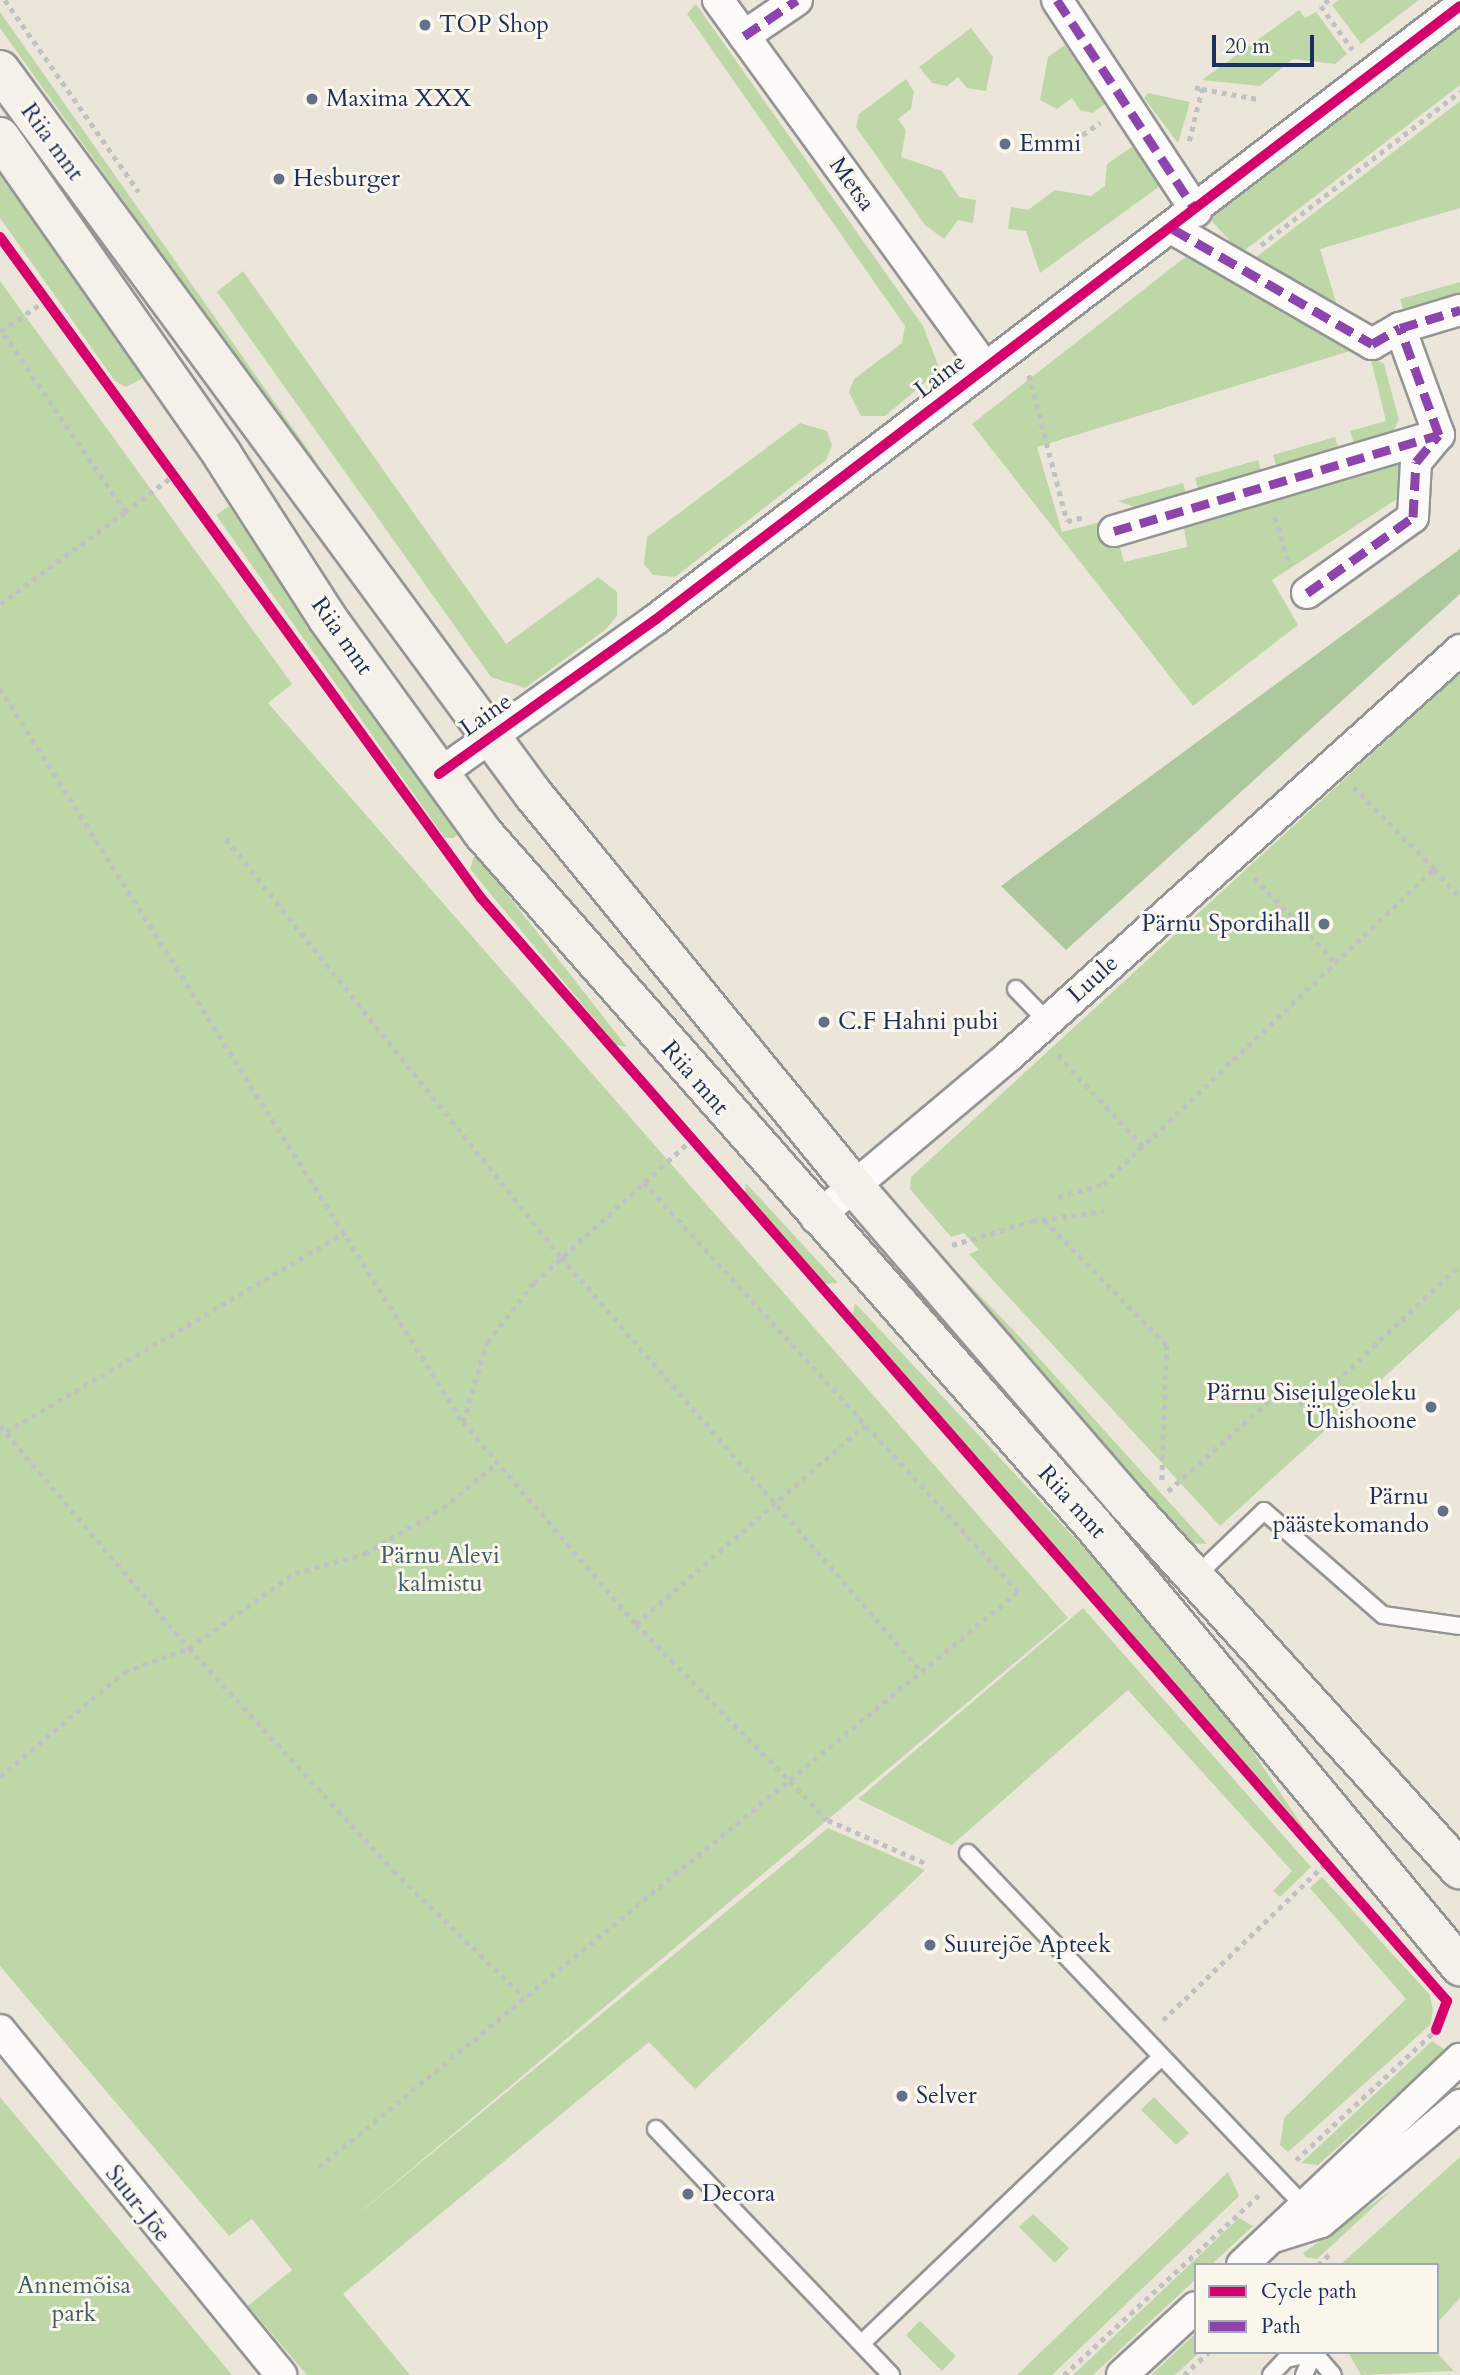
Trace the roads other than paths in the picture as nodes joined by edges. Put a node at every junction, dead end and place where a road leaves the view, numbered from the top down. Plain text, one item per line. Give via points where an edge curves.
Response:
1 (718, 0) edge
2 (797, 0) edge
3 (1057, 0) edge
4 (1460, 6) edge
5 (744, 37) junction
6 (0, 70) edge
7 (0, 137) edge
8 (1184, 220) junction
9 (1460, 310) edge
10 (1400, 328) junction
11 (985, 368) junction
12 (1439, 435) junction
13 (1123, 529) road end
14 (1307, 593) dead end
15 (1460, 650) edge
16 (489, 739) junction
17 (439, 774) junction
18 (1016, 989) dead end
19 (1047, 1021) junction
20 (854, 1186) junction
21 (816, 1218) junction
22 (1196, 1576) junction
23 (1460, 1626) edge
24 (968, 1853) dead end
25 (1460, 1869) edge
26 (1460, 1966) edge
27 (0, 2030) edge
28 (1159, 2059) junction
29 (1460, 2059) edge
30 (1460, 2105) edge
31 (656, 2129) dead end
32 (1311, 2213) junction
33 (1244, 2263) edge
34 (1194, 2309) edge
35 (863, 2342) junction
36 (1309, 2354) edge
37 (1313, 2354) edge
38 (1314, 2354) edge
39 (281, 2375) edge
40 (891, 2375) edge
41 (1122, 2375) edge
42 (1271, 2375) edge
43 (1304, 2375) edge
44 (1333, 2375) edge

1 - 5 street, Metsa
2 - 5 street
3 - 8 street
4 - 8 street, Laine
5 - 11 street, Metsa
6 - 16 main road, Riia mnt
7 - 17 main road, Riia mnt
8 - 10 street via 1237,262 1372,344
8 - 11 street, Laine
9 - 10 street
10 - 12 street
11 - 16 street, Laine
12 - 13 street
12 - 14 street via 1416,462 1413,517
15 - 19 street, Luule
16 - 17 street, Laine
16 - 20 main road, Riia mnt
17 - 21 main road, Riia mnt via 482,832
18 - 19 lane
19 - 20 street, Luule
20 - 21 street, Luule
20 - 22 main road, Riia mnt
21 - 26 main road, Riia mnt via 1096,1528
22 - 23 lane via 1264,1511 1383,1615
22 - 25 main road, Riia mnt
24 - 28 lane
27 - 39 street, Suur-Jõe
28 - 32 lane
28 - 35 lane
29 - 32 street
30 - 32 street
31 - 35 lane
32 - 33 street
34 - 41 street
35 - 40 lane
36 - 42 lane via 1286,2360
37 - 43 lane
38 - 44 lane

